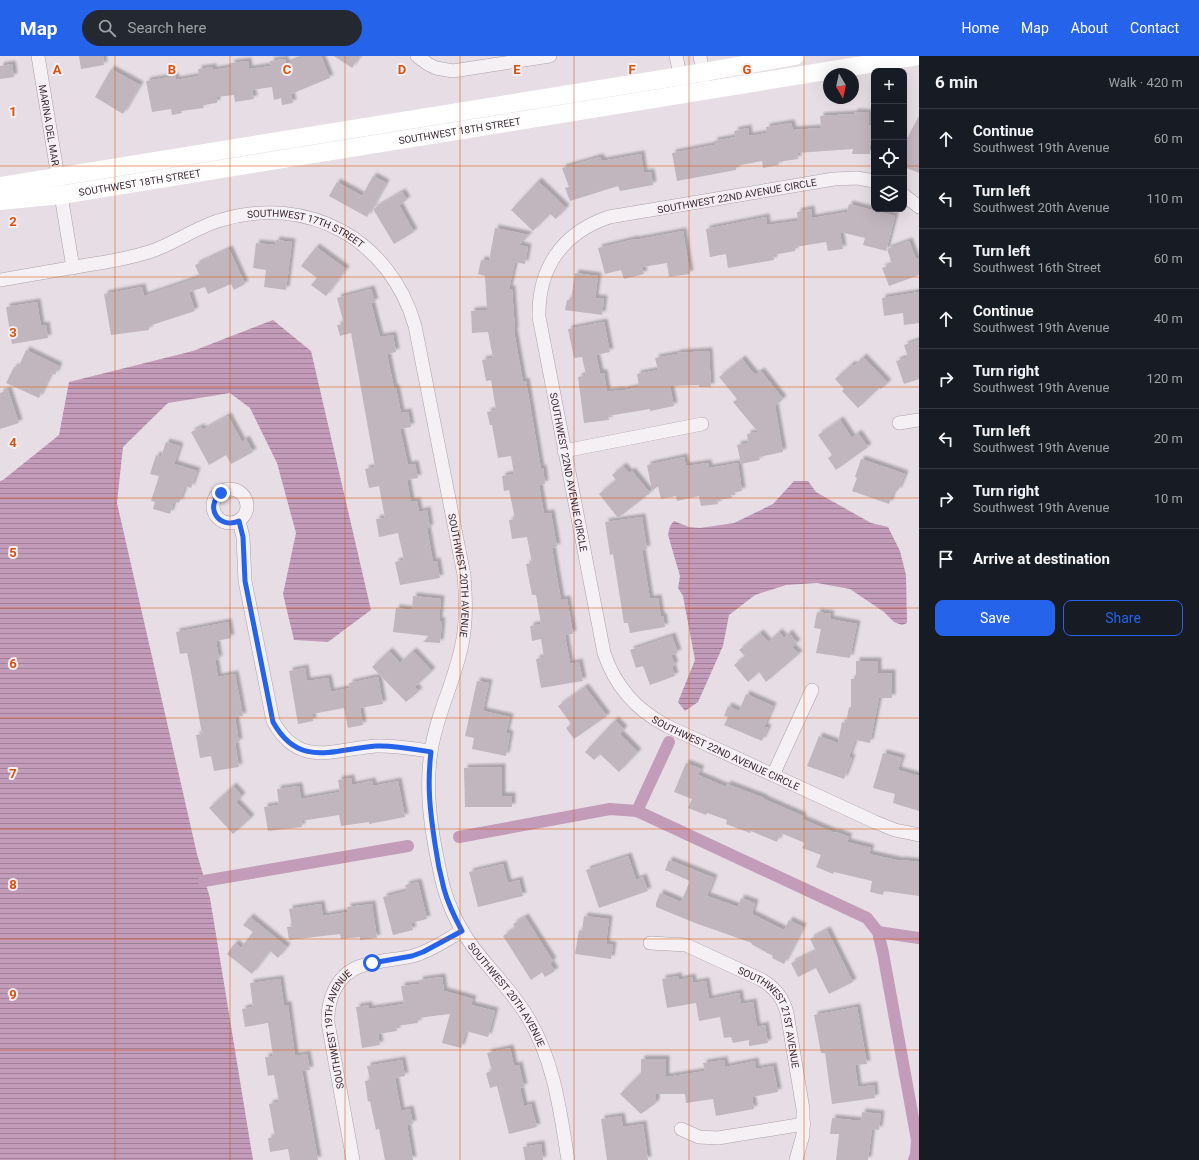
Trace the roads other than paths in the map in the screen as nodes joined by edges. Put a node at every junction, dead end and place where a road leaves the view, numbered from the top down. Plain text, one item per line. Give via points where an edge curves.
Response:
1 (38, 56) edge
2 (417, 56) edge
3 (550, 56) edge
4 (676, 56) edge
5 (795, 56) edge
6 (919, 56) edge
7 (701, 64) edge
8 (680, 76) junction
9 (706, 91) junction
10 (684, 95) junction
11 (58, 177) junction
12 (871, 180) edge
13 (0, 186) edge
14 (61, 195) junction
15 (907, 197) edge
16 (0, 201) edge
17 (919, 207) edge
18 (73, 268) junction
19 (0, 280) edge
20 (432, 411) joint
21 (919, 420) edge
22 (899, 423) dead end
23 (702, 424) dead end
24 (564, 451) junction
25 (239, 521) dead end
26 (812, 690) dead end
27 (431, 752) junction
28 (772, 775) junction
29 (919, 835) edge
30 (462, 931) junction
31 (650, 943) dead end
32 (804, 1124) junction
33 (681, 1129) dead end
34 (353, 1160) edge
35 (568, 1160) edge
36 (796, 1160) edge

1 - 11 street, MARINA DEL MAR
2 - 3 street via 436,68 453,72
4 - 8 street
5 - 7 main road, SOUTHWEST 18TH STREET
6 - 9 main road, SOUTHWEST 18TH STREET
7 - 8 main road, SOUTHWEST 18TH STREET
7 - 9 street
8 - 10 street
8 - 11 main road, SOUTHWEST 18TH STREET
9 - 10 main road, SOUTHWEST 18TH STREET
10 - 14 main road, SOUTHWEST 18TH STREET
11 - 13 main road, SOUTHWEST 18TH STREET
11 - 14 street, MARINA DEL MAR
12 - 24 street, SOUTHWEST 22ND AVENUE CIRCLE via 834,179 609,217 587,227 568,241 556,254 547,270 538,305 540,328
14 - 16 main road, SOUTHWEST 18TH STREET
14 - 18 street
15 - 17 street
18 - 19 street, SOUTHWEST 17TH STREET
18 - 20 street, SOUTHWEST 17TH STREET via 150,252 220,220 244,214 294,214 330,224 352,236 371,252 388,270 402,291 412,314
20 - 27 street, SOUTHWEST 20TH AVENUE via 464,575 466,598 462,645
21 - 22 street
23 - 24 street
24 - 28 street, SOUTHWEST 22ND AVENUE CIRCLE via 604,653 620,686 637,706 656,720
25 - 27 street via 243,537 245,581 273,722 279,732 296,747 319,754 378,746
26 - 28 street
27 - 30 street, SOUTHWEST 20TH AVENUE via 428,779 430,810 439,868 444,890
28 - 29 street, SOUTHWEST 22ND AVENUE CIRCLE via 875,822 895,830
30 - 34 street, SOUTHWEST 19TH AVENUE via 412,956 360,966 341,979 334,989 328,1023
30 - 35 street, SOUTHWEST 20TH AVENUE via 513,996 539,1039 555,1086
31 - 32 street, SOUTHWEST 21ST AVENUE via 686,945 762,980 779,993 788,1013
32 - 33 street via 718,1138 699,1138
32 - 36 street, SOUTHWEST 21ST AVENUE

